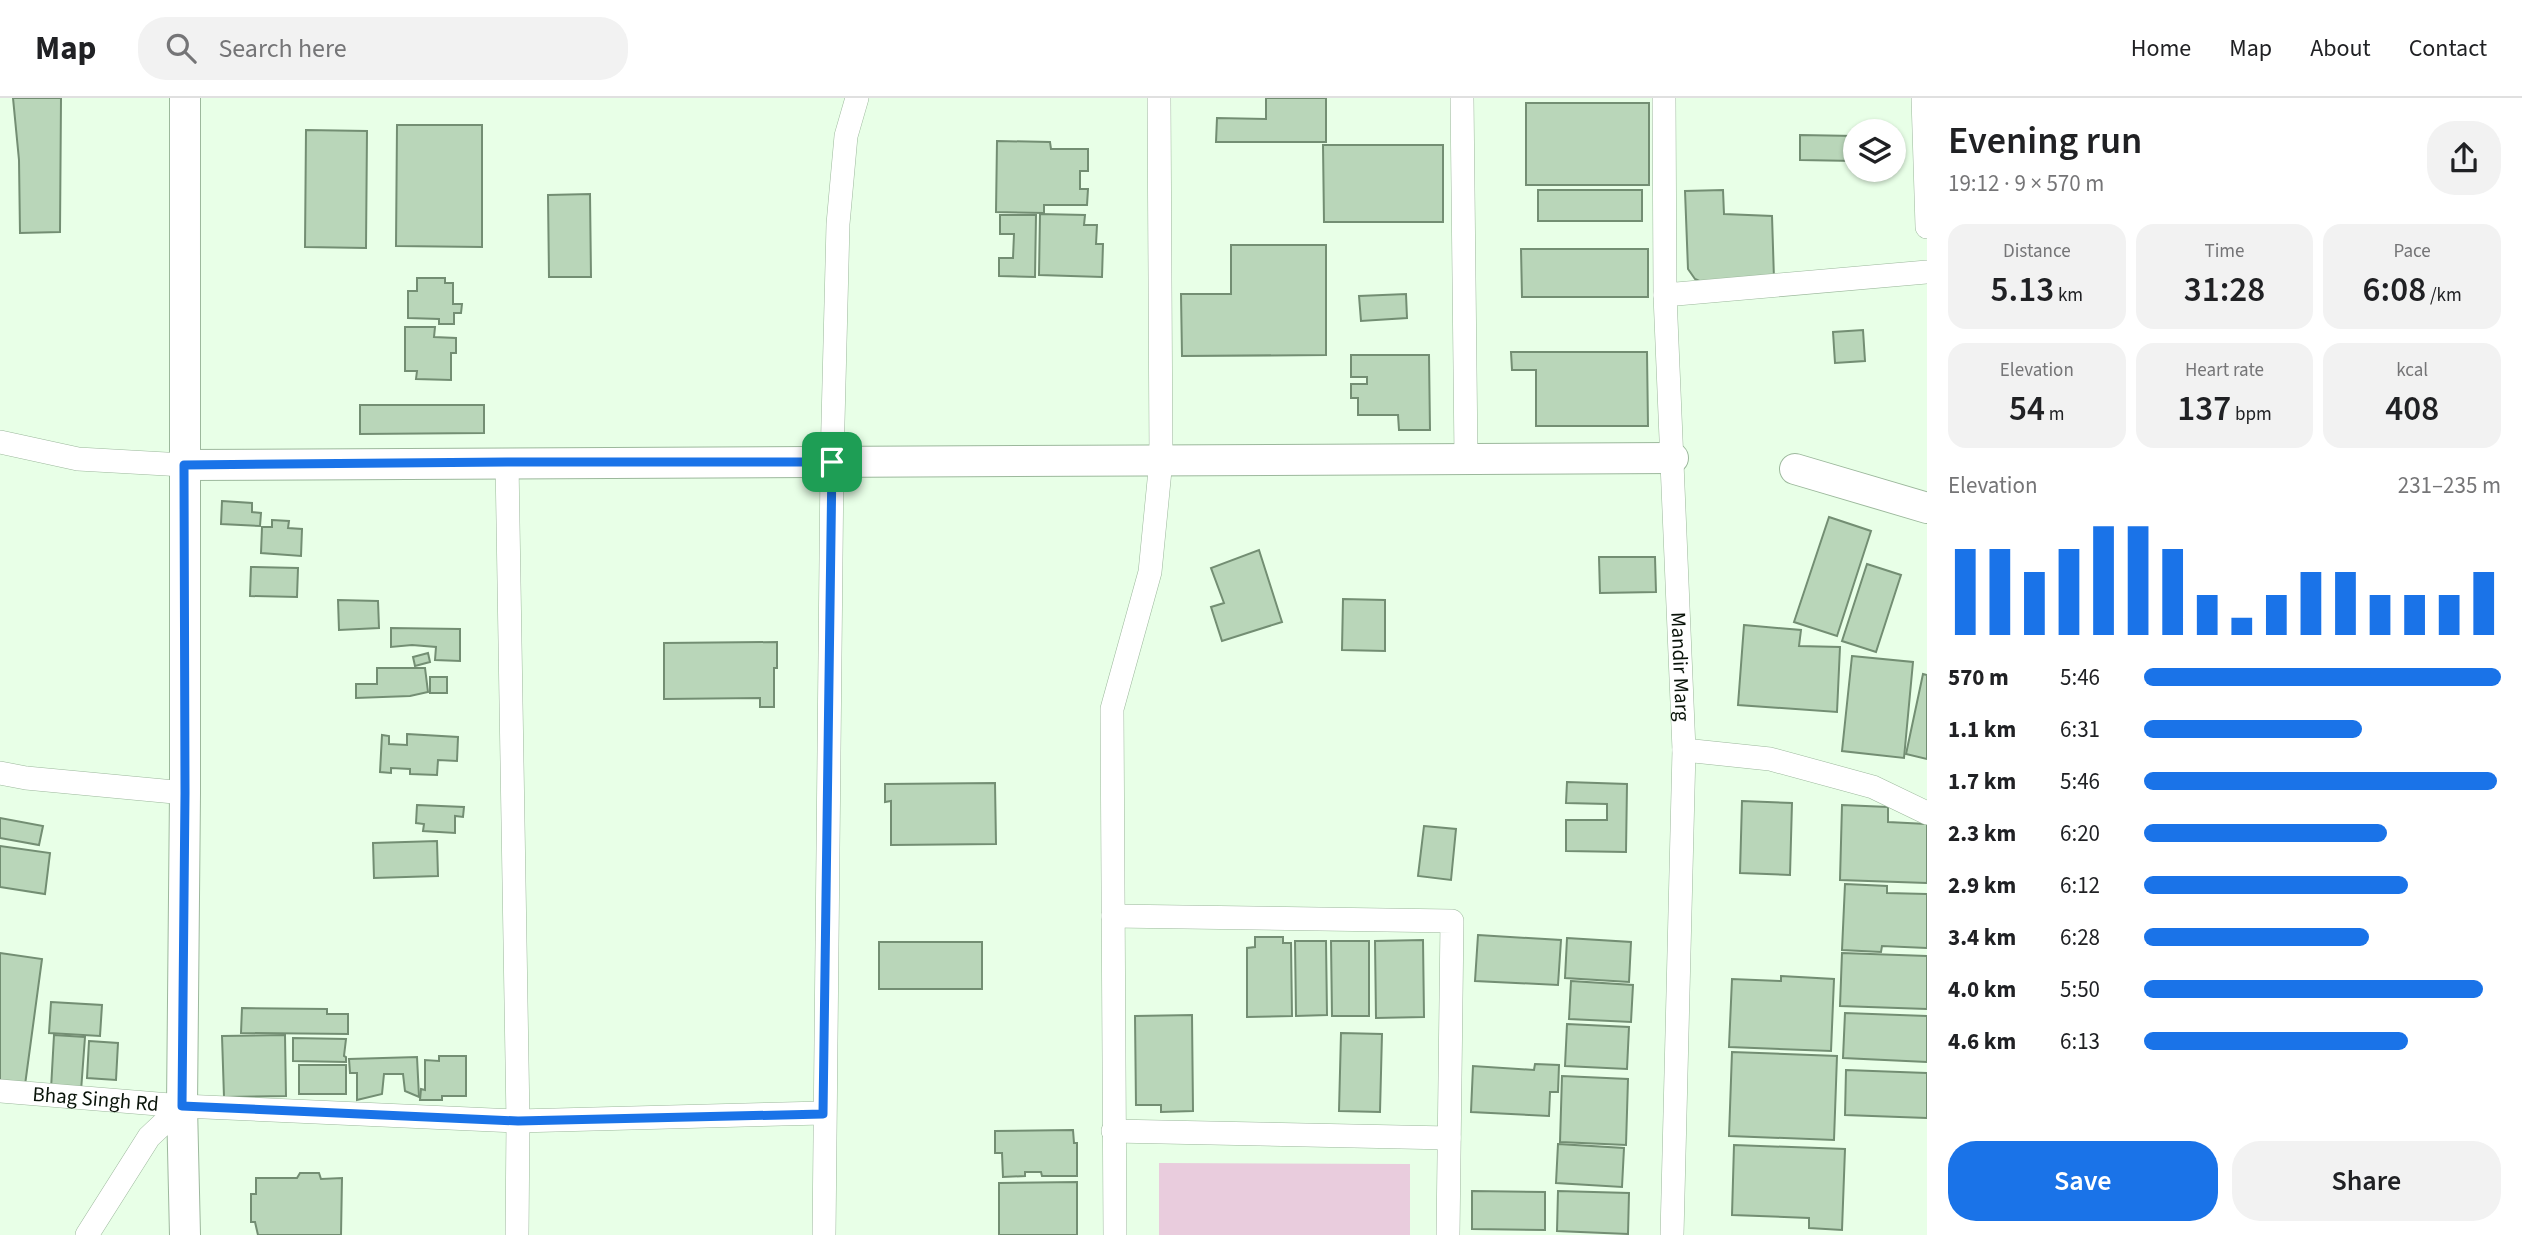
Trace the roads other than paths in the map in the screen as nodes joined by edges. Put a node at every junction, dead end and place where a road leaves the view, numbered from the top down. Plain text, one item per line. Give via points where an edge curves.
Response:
1 (185, 98) edge
2 (857, 98) edge
3 (1160, 98) edge
4 (1462, 98) edge
5 (1664, 98) edge
6 (1923, 98) edge
7 (1927, 226) edge
8 (1927, 272) edge
9 (1665, 295) junction
10 (0, 442) edge
11 (1466, 458) junction
12 (1673, 458) junction
13 (1161, 460) junction
14 (507, 462) junction
15 (832, 462) junction
16 (184, 465) junction
17 (1796, 469) dead end
18 (1927, 508) edge
19 (1684, 750) junction
20 (0, 773) edge
21 (185, 793) junction
22 (1927, 813) edge
23 (1113, 916) junction
24 (0, 1091) edge
25 (182, 1106) junction
26 (823, 1114) junction
27 (518, 1121) junction
28 (1113, 1131) junction
29 (1449, 1138) junction
30 (88, 1235) edge
31 (185, 1235) edge
32 (517, 1235) edge
33 (824, 1235) edge
34 (1115, 1235) edge
35 (1448, 1235) edge
36 (1672, 1235) edge

1 - 16 street
2 - 15 street via 846,136 838,224
3 - 13 street
4 - 11 street
5 - 9 street, Mandir Marg
6 - 7 street
8 - 9 street
9 - 12 street, Mandir Marg
10 - 16 street via 78,459
11 - 12 street
11 - 13 street
12 - 19 street, Mandir Marg
13 - 15 street
13 - 23 street via 1150,572 1112,709
14 - 15 street
14 - 16 street
14 - 27 street
15 - 26 street
16 - 21 street
17 - 18 street
19 - 22 street via 1770,759 1873,788
19 - 36 street, Mandir Marg
20 - 21 street
21 - 25 street
23 - 28 street
23 - 29 street via 1452,920
24 - 25 street, Bhag Singh Rd
25 - 27 street, Bhag Singh Rd
25 - 30 street via 149,1137
25 - 31 street
26 - 27 street, Bhag Singh Rd
26 - 33 street
27 - 32 street
28 - 29 street
28 - 34 street
29 - 35 street

